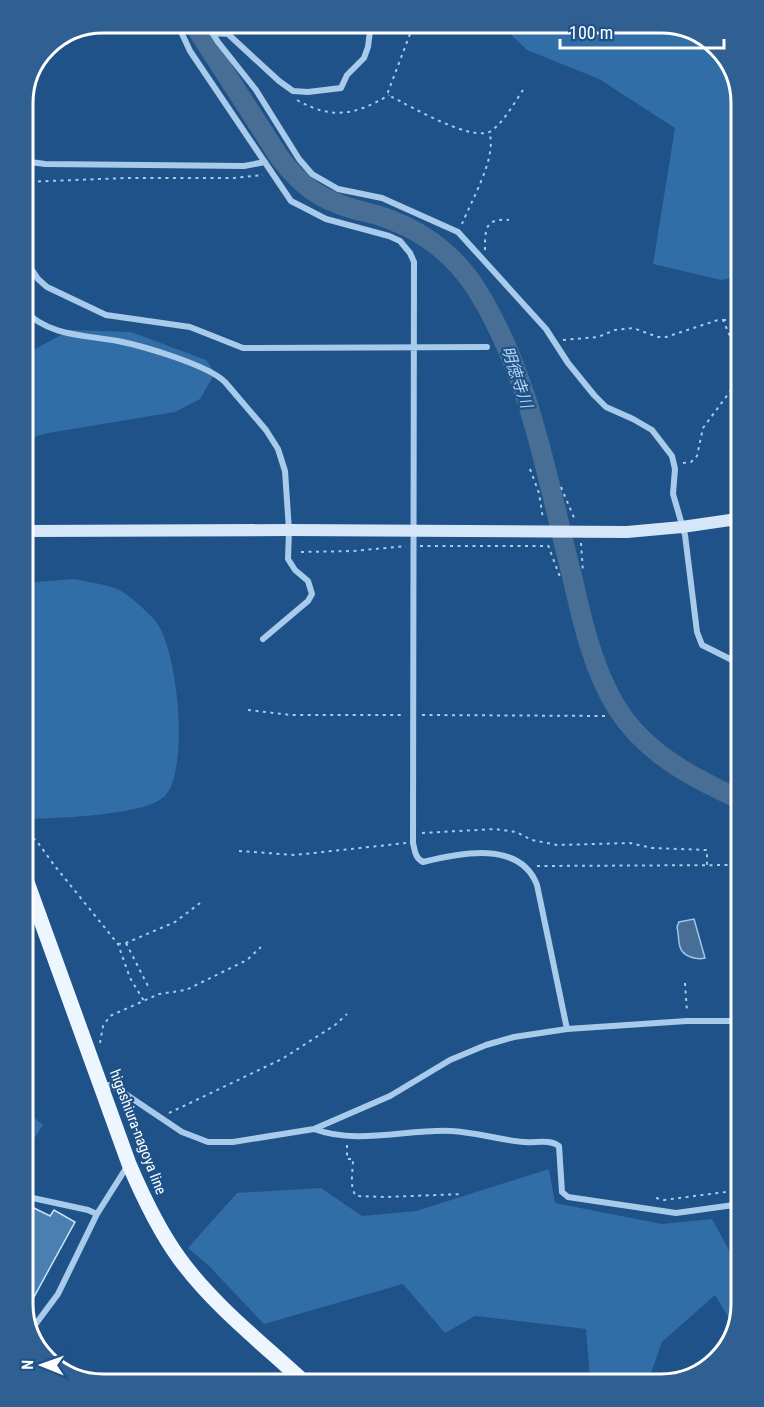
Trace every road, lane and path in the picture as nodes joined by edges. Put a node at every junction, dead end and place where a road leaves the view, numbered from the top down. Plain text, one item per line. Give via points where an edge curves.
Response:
1 (182, 33) edge
2 (212, 33) joint
3 (370, 33) edge
4 (410, 34) dead end
5 (523, 90) dead end
6 (389, 95) junction
7 (296, 100) dead end
8 (489, 132) junction
9 (33, 162) edge
10 (265, 162) junction
11 (272, 173) junction
12 (33, 182) edge
13 (509, 220) dead end
14 (459, 232) junction
15 (484, 259) junction
16 (33, 272) edge
17 (33, 318) edge
18 (723, 320) junction
19 (731, 321) edge
20 (731, 338) edge
21 (556, 344) junction
22 (487, 347) dead end
23 (415, 349) junction
24 (731, 390) edge
25 (674, 465) junction
26 (731, 520) edge
27 (682, 527) junction
28 (289, 530) junction
29 (33, 531) edge
30 (414, 532) junction
31 (414, 545) junction
32 (548, 546) dead end
33 (301, 552) dead end
34 (262, 639) dead end
35 (731, 660) edge
36 (248, 710) dead end
37 (414, 715) junction
38 (608, 716) dead end
39 (413, 835) junction
40 (33, 838) edge
41 (413, 843) junction
42 (239, 851) dead end
43 (707, 865) junction
44 (731, 866) edge
45 (529, 870) junction
46 (33, 899) edge
47 (200, 903) dead end
48 (126, 943) junction
49 (118, 944) junction
50 (261, 947) dead end
51 (685, 983) dead end
52 (150, 990) dead end
53 (144, 1001) junction
54 (347, 1014) dead end
55 (687, 1021) junction
56 (731, 1021) edge
57 (567, 1029) junction
58 (93, 1065) junction
59 (101, 1087) junction
60 (159, 1117) junction
61 (314, 1129) junction
62 (348, 1135) junction
63 (129, 1164) junction
64 (731, 1191) edge
65 (462, 1194) dead end
66 (33, 1198) edge
67 (656, 1198) dead end
68 (731, 1205) edge
69 (97, 1215) junction
70 (36, 1324) edge
71 (295, 1374) edge

1 - 10 street
2 - 3 street via 228,34 279,81 293,91 308,92 341,88 347,75 364,58
2 - 14 street via 312,174 338,189 381,198
4 - 6 path
5 - 8 path
6 - 7 path via 360,110 341,114 318,110
6 - 8 path via 464,130
8 - 14 path via 485,173
9 - 10 street via 244,166
10 - 11 street
11 - 12 path via 234,178
11 - 23 street via 297,205 326,219 405,245 416,274
13 - 15 path via 494,221 486,230
14 - 15 street
15 - 21 street
16 - 23 street via 47,287 106,315 190,327 243,348
17 - 28 street via 56,331 127,343 218,375 278,449 285,471
18 - 19 path
18 - 20 path
18 - 21 path via 666,337 627,328
21 - 25 street via 567,363 606,407 652,430 672,456
22 - 23 street
23 - 30 street
24 - 25 path via 703,428 697,456 691,462
25 - 27 street via 673,494
26 - 27 street
27 - 30 street via 627,532
27 - 35 street via 699,639 702,645
28 - 29 street
28 - 30 street
28 - 34 street via 288,559 308,581 312,594
30 - 31 street
31 - 32 path
31 - 33 path
31 - 37 street
36 - 37 path via 291,715
37 - 38 path
37 - 39 street
39 - 41 street
39 - 43 path via 495,829 557,845 622,843 707,850
40 - 49 path
41 - 42 path via 295,855
41 - 45 street via 418,859 423,862 448,856 506,855
43 - 44 path
43 - 45 path via 537,865
45 - 57 street via 537,885
46 - 58 main road, higashiura-nagoya line
47 - 48 path via 175,922
48 - 49 path
48 - 52 path
49 - 53 path via 130,978
50 - 53 path via 247,960 186,990
51 - 55 path
53 - 58 path via 106,1020
54 - 60 path via 282,1059
55 - 56 street
55 - 57 street
57 - 61 street via 486,1045 450,1060 379,1101
58 - 59 main road, higashiura-nagoya line
59 - 60 street via 118,1089
59 - 63 main road, higashiura-nagoya line
60 - 61 street via 190,1136 219,1143
61 - 62 street
62 - 65 path via 347,1159 353,1159 352,1184 356,1196
62 - 68 street via 450,1131 523,1142 551,1142 559,1146 562,1192 568,1197 668,1213
63 - 69 street
63 - 71 main road, higashiura-nagoya line via 145,1202 180,1259 216,1300
64 - 67 path
66 - 69 street
69 - 70 street via 58,1294

